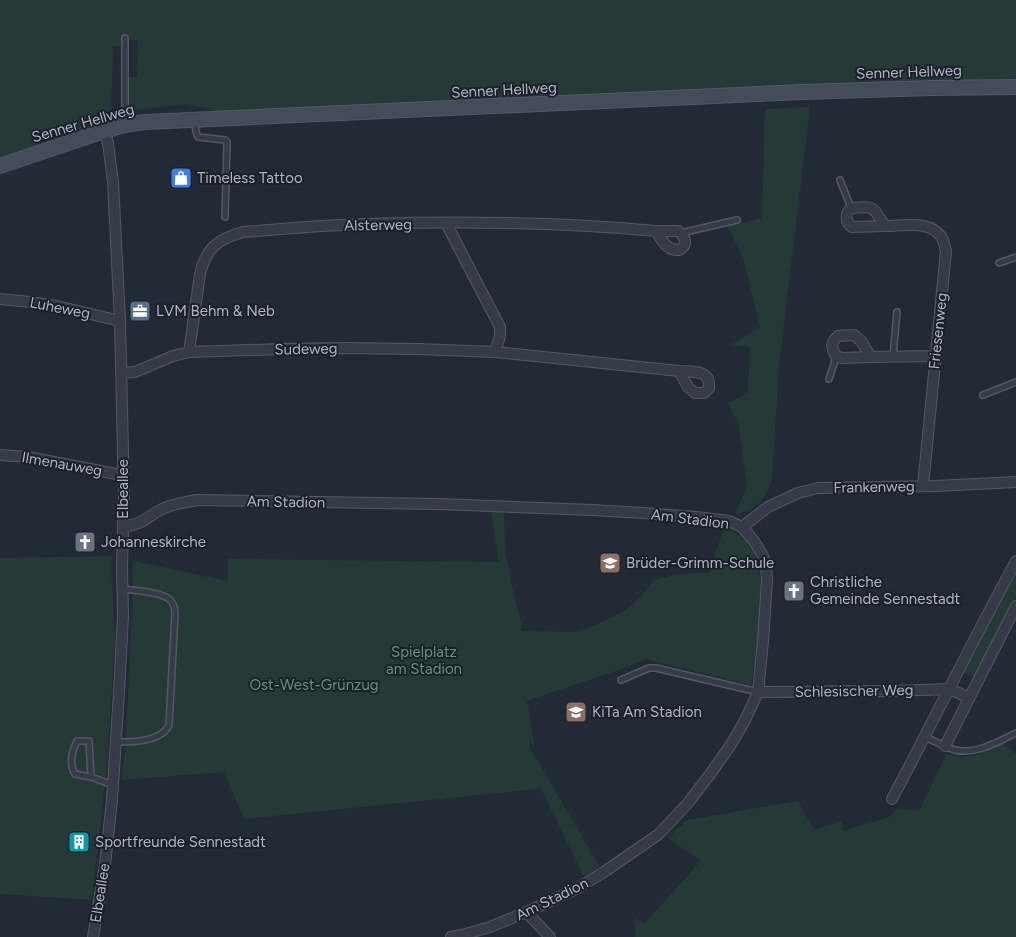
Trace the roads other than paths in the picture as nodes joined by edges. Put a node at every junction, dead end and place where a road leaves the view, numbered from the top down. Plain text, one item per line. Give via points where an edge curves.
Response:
1 (126, 38) dead end
2 (1016, 87) edge
3 (195, 119) junction
4 (124, 125) junction
5 (104, 131) junction
6 (0, 166) edge
7 (840, 180) dead end
8 (851, 208) junction
9 (225, 217) dead end
10 (738, 220) dead end
11 (446, 223) junction
12 (885, 226) junction
13 (656, 231) junction
14 (681, 233) junction
15 (1016, 257) edge
16 (999, 263) dead end
17 (0, 300) edge
18 (897, 312) dead end
19 (120, 321) junction
20 (188, 352) junction
21 (495, 352) junction
22 (836, 356) junction
23 (871, 356) junction
24 (893, 356) junction
25 (935, 356) junction
26 (679, 371) dead end
27 (121, 373) junction
28 (829, 379) dead end
29 (1016, 382) edge
30 (983, 395) dead end
31 (0, 455) edge
32 (123, 474) junction
33 (1016, 482) edge
34 (923, 486) junction
35 (123, 526) junction
36 (742, 527) junction
37 (1016, 562) edge
38 (123, 589) junction
39 (1016, 606) edge
40 (621, 680) dead end
41 (950, 689) junction
42 (758, 692) junction
43 (969, 698) junction
44 (1016, 733) edge
45 (925, 737) junction
46 (116, 742) junction
47 (945, 746) junction
48 (91, 778) junction
49 (113, 785) junction
50 (892, 799) dead end
51 (529, 911) junction
52 (93, 937) edge
53 (451, 937) edge
54 (550, 937) edge

1 - 4 lane
2 - 3 street, Senner Hellweg via 826,91
3 - 4 street, Senner Hellweg
3 - 9 lane via 198,137 227,142
4 - 5 street, Senner Hellweg
5 - 6 street, Senner Hellweg
5 - 19 street, Elbeallee via 113,182
7 - 8 lane
8 - 12 street via 874,209
8 - 12 street, Friesenweg via 847,216 852,227
10 - 14 lane
11 - 13 street, Alsterweg via 519,223
11 - 20 street, Alsterweg via 363,224 243,232 230,236 209,251 203,261
11 - 21 street via 500,327
12 - 25 street, Friesenweg via 927,226 942,240 946,251
13 - 14 street, Alsterweg
13 - 14 street via 664,243 675,250 685,244
15 - 16 lane
17 - 19 street, Luheweg via 44,303
18 - 24 lane
19 - 27 street, Elbeallee
20 - 21 street, Sudeweg via 345,348
20 - 27 street, Sudeweg via 136,372
21 - 26 street, Sudeweg
22 - 23 street
22 - 23 street via 833,341 838,336 854,335
22 - 28 lane
23 - 24 street
24 - 25 street
25 - 34 street, Friesenweg
27 - 32 street, Elbeallee
29 - 30 lane
31 - 32 street, Ilmenauweg
32 - 35 street, Elbeallee
33 - 34 street, Frankenweg
34 - 36 street, Frankenweg via 818,488 768,507
35 - 36 street, Am Stadion via 138,524 174,504 197,500 592,510 696,517 729,521
35 - 38 street, Elbeallee
36 - 42 street, Am Stadion via 754,541 766,565
37 - 41 street
38 - 46 street, Elbeallee
38 - 46 lane via 166,597 173,604 175,614 169,725 154,738
39 - 43 street
40 - 42 lane via 656,668
41 - 42 street, Schlesischer Weg
41 - 43 street
41 - 45 street
42 - 51 street, Am Stadion via 732,743 688,803 659,834 578,888
43 - 47 street
44 - 47 lane via 975,750 955,750
45 - 47 lane
45 - 50 street
46 - 49 street, Elbeallee
48 - 48 lane via 89,741 77,741 72,768 75,774
48 - 49 lane
49 - 52 street, Elbeallee via 106,858
51 - 53 street, Am Stadion via 490,927
51 - 54 street

